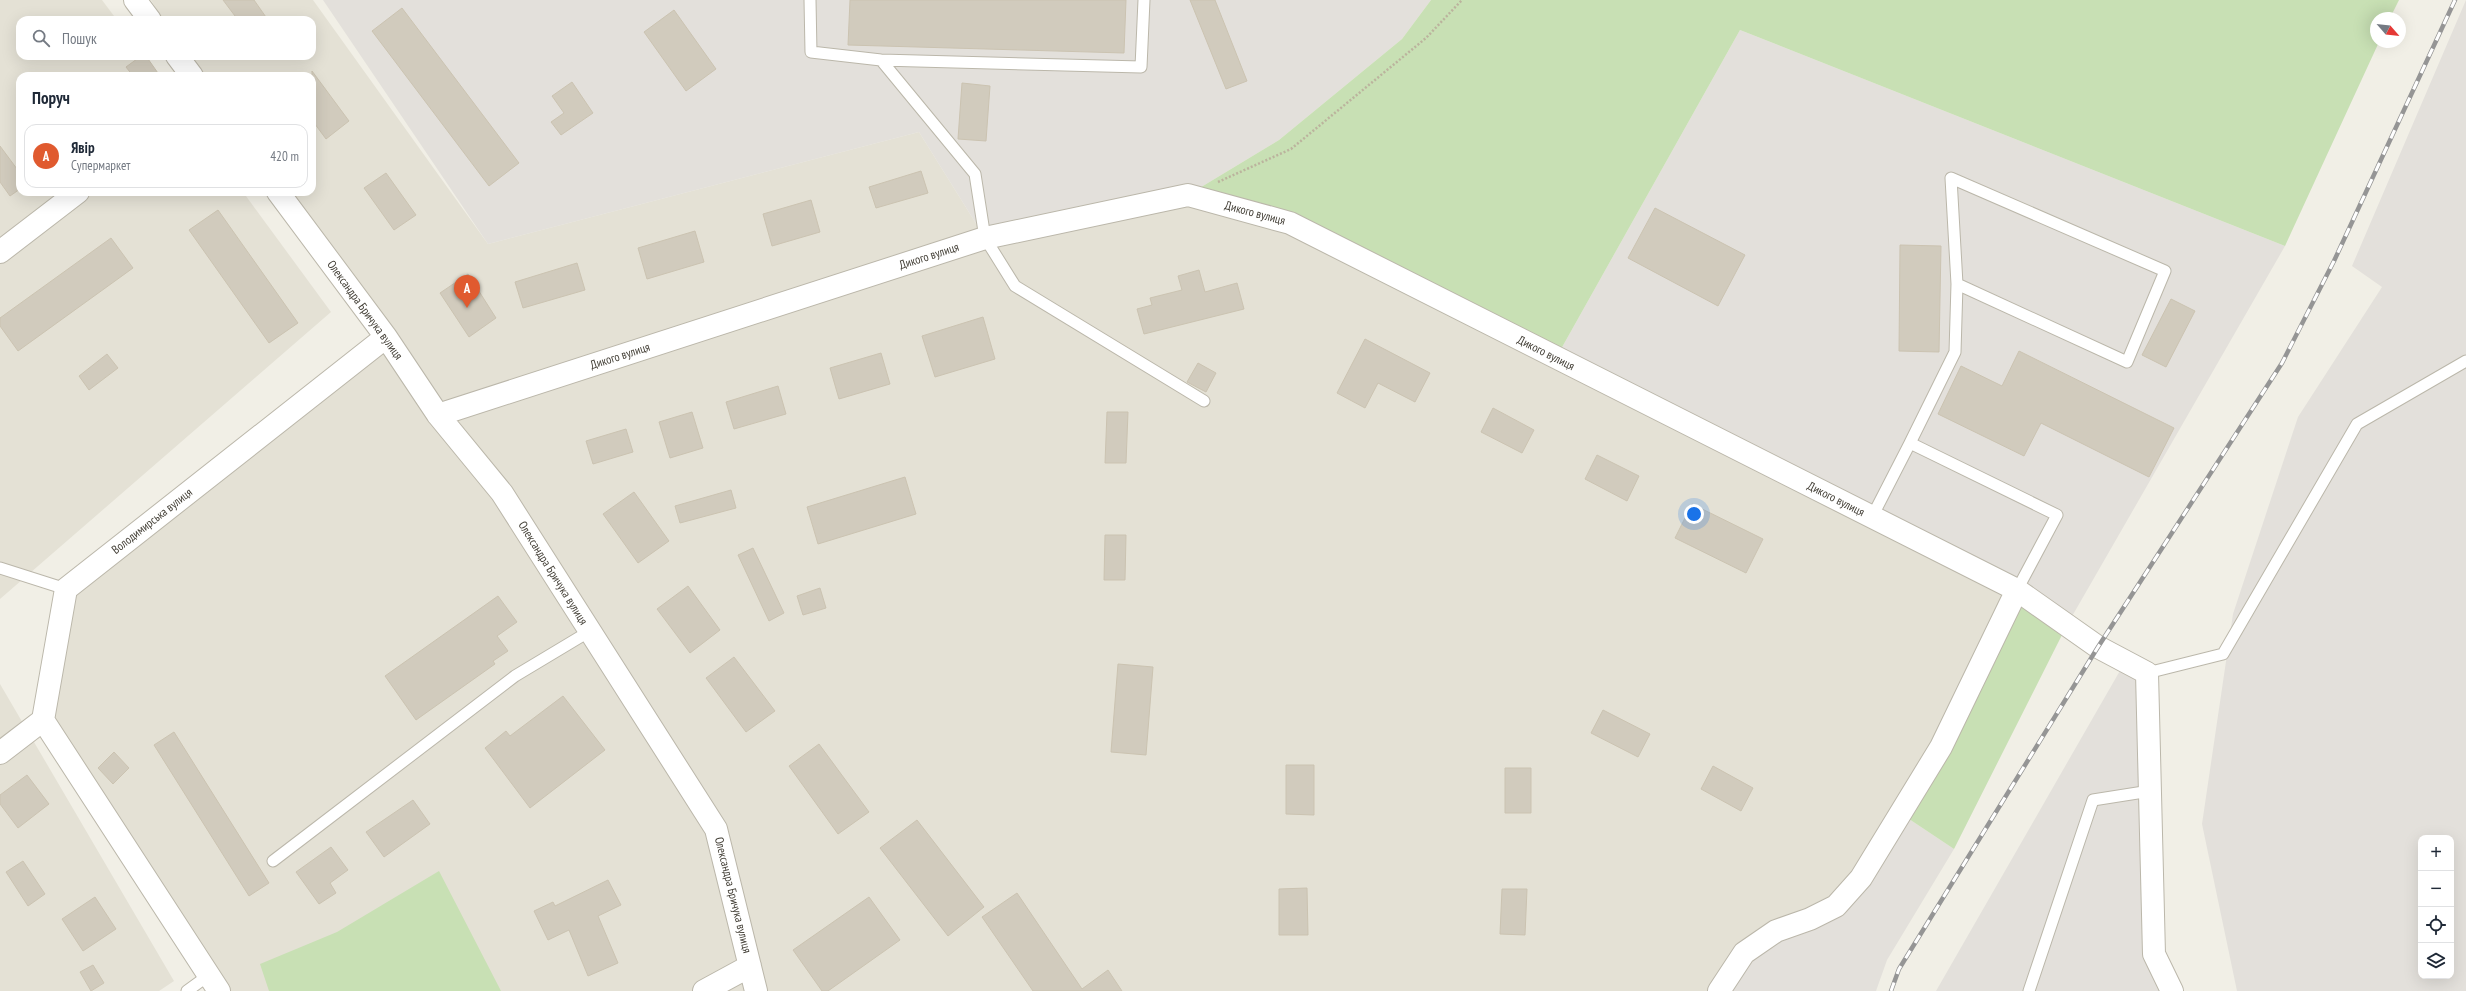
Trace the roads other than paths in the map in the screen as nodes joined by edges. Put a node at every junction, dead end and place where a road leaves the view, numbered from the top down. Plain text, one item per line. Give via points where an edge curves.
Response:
1 (135, 0) edge
2 (810, 0) edge
3 (1144, 0) edge
4 (147, 16) edge
5 (180, 60) edge
6 (881, 60) junction
7 (189, 72) edge
8 (73, 196) edge
9 (281, 196) edge
10 (985, 238) junction
11 (0, 252) edge
12 (1957, 284) junction
13 (386, 337) junction
14 (2466, 361) edge
15 (1204, 401) dead end
16 (438, 415) junction
17 (1910, 443) junction
18 (1872, 517) junction
19 (0, 568) edge
20 (66, 589) junction
21 (2017, 590) junction
22 (590, 631) junction
23 (2147, 673) junction
24 (43, 720) junction
25 (0, 753) edge
26 (2150, 791) junction
27 (273, 861) dead end
28 (750, 966) junction
29 (214, 983) edge
30 (187, 991) edge
31 (704, 991) edge
32 (756, 991) edge
33 (1719, 991) edge
34 (2029, 991) edge
35 (2172, 991) edge

1 - 4 street
2 - 6 lane via 811,52
3 - 6 lane via 1141,67
5 - 7 street
6 - 10 lane via 975,174
8 - 11 street
9 - 13 street, Олександра Бричука вулиця
10 - 15 lane via 1015,286
10 - 16 street, Дикого вулиця
10 - 18 street, Дикого вулиця via 1188,195 1290,223
12 - 12 lane via 1951,178 2165,272 2127,362
12 - 17 lane via 1955,352
13 - 16 street, Олександра Бричука вулиця
13 - 20 street, Володимирська вулиця
14 - 23 lane via 2357,424 2223,654
16 - 22 street, Олександра Бричука вулиця via 502,493
17 - 18 lane
17 - 21 lane via 2057,515
18 - 21 street, Дикого вулиця
19 - 20 lane
20 - 24 street
21 - 23 street, Дикого вулиця via 2098,647
21 - 33 street via 1941,747 1861,878 1836,906 1776,931 1744,953
22 - 27 lane via 515,676
22 - 28 street, Олександра Бричука вулиця via 716,829
23 - 26 street
24 - 25 street
24 - 29 street
26 - 34 lane via 2093,800
26 - 35 street via 2154,954
28 - 31 street
28 - 32 street, Олександра Бричука вулиця
29 - 30 lane

